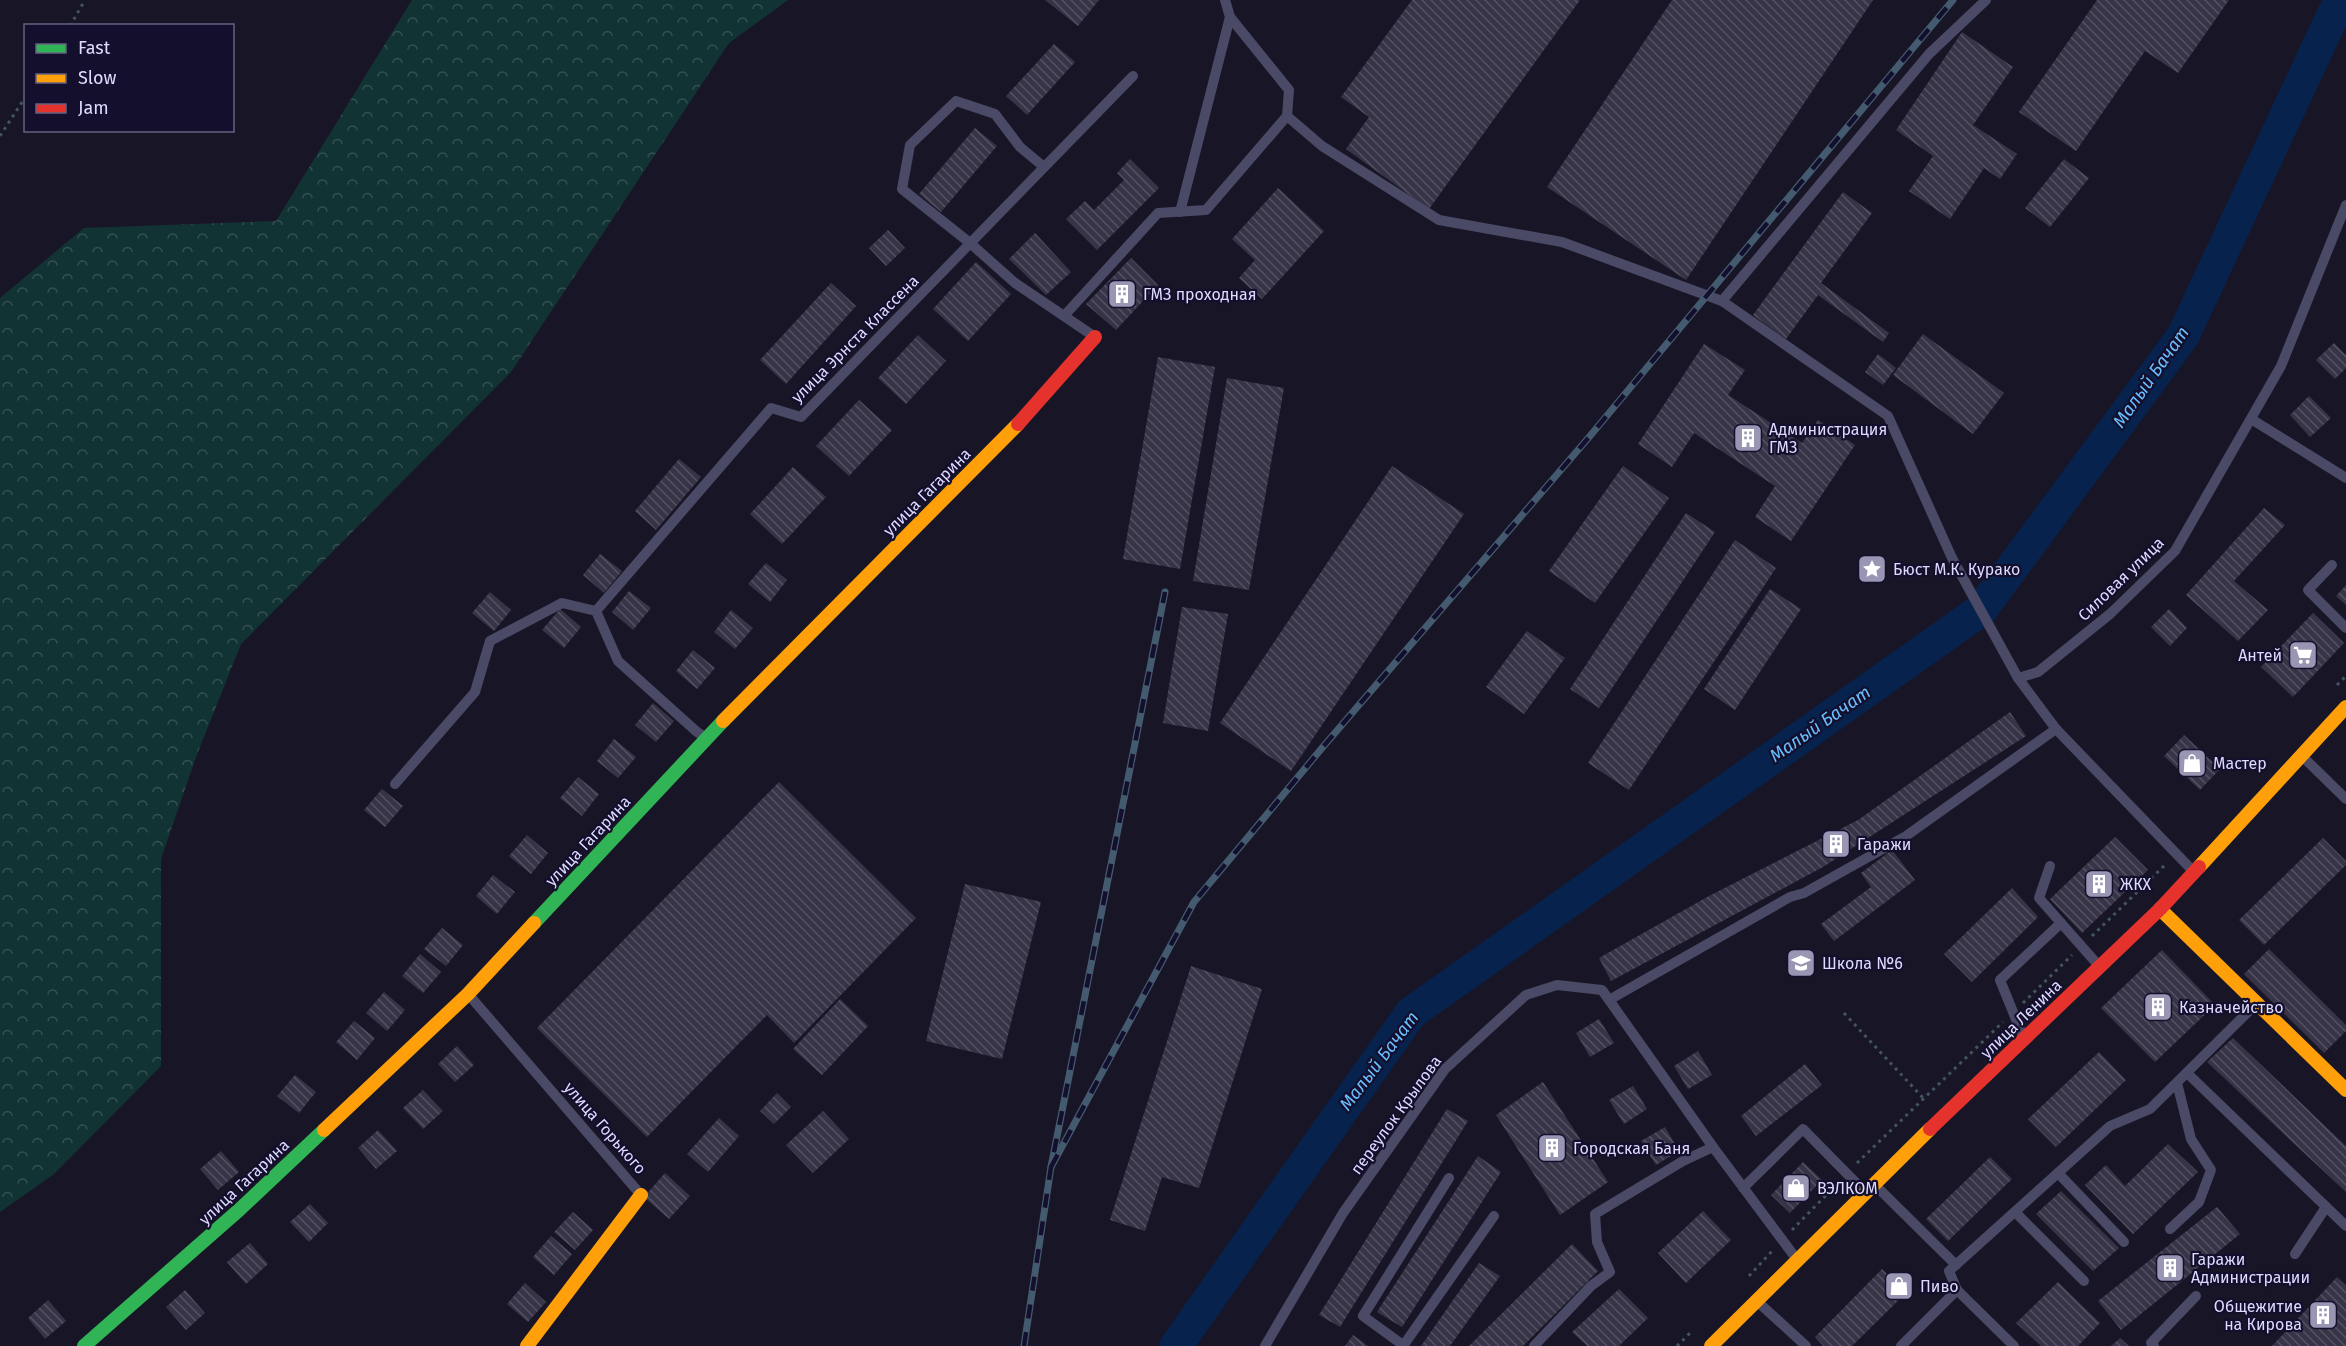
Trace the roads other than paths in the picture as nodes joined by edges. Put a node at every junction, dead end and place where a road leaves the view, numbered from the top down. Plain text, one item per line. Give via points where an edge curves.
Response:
1 (1225, 0) edge
2 (1986, 0) edge
3 (1230, 17) junction
4 (1133, 76) dead end
5 (1287, 116) junction
6 (1044, 167) junction
7 (2346, 205) edge
8 (1180, 212) junction
9 (970, 243) junction
10 (1722, 302) junction
11 (1064, 316) junction
12 (1095, 337) joint
13 (2251, 419) junction
14 (2346, 478) edge
15 (2332, 565) dead end
16 (596, 611) junction
17 (2346, 627) edge
18 (2018, 678) junction
19 (2346, 707) edge
20 (2056, 729) junction
21 (706, 738) junction
22 (2301, 756) junction
23 (395, 784) dead end
24 (2346, 799) edge
25 (2050, 866) dead end
26 (2194, 873) junction
27 (2160, 909) junction
28 (2061, 923) junction
29 (2099, 967) junction
30 (468, 994) junction
31 (1609, 1000) junction
32 (2257, 1003) junction
33 (2024, 1039) junction
34 (2187, 1073) junction
35 (2176, 1083) junction
36 (2346, 1090) edge
37 (1713, 1148) junction
38 (2058, 1173) junction
39 (1449, 1178) dead end
40 (1869, 1187) junction
41 (1743, 1188) junction
42 (641, 1195) joint
43 (2326, 1207) junction
44 (2015, 1212) junction
45 (1494, 1216) dead end
46 (2346, 1226) edge
47 (2170, 1229) dead end
48 (2124, 1242) dead end
49 (2295, 1254) dead end
50 (1798, 1262) junction
51 (1956, 1265) junction
52 (2084, 1281) dead end
53 (1957, 1290) junction
54 (2196, 1296) dead end
55 (1758, 1301) junction
56 (1403, 1345) edge
57 (84, 1346) edge
58 (527, 1346) edge
59 (1265, 1346) edge
60 (1534, 1346) edge
61 (1711, 1346) edge
62 (1806, 1346) edge
63 (1901, 1346) edge
64 (2014, 1346) edge
65 (2154, 1346) edge

1 - 3 lane
2 - 10 lane via 1929,54
3 - 5 lane via 1289,90
3 - 8 lane
4 - 6 lane, улица Эрнста Классена
5 - 8 lane via 1206,210
5 - 10 lane via 1322,146 1439,220 1562,242
6 - 9 lane, улица Эрнста Классена
6 - 9 lane via 1020,147 995,114 956,101 910,145 902,189
7 - 13 lane, Силовая улица via 2281,366
8 - 11 lane via 1158,213
9 - 11 lane via 1015,283
9 - 16 lane, улица Эрнста Классена via 801,417 771,408
10 - 18 lane via 1888,416 1952,558
11 - 12 lane
12 - 21 street, улица Гагарина via 1014,428
13 - 14 lane
13 - 18 lane, Силовая улица via 2175,551 2110,614 2038,672
15 - 17 lane via 2308,590
16 - 21 lane via 618,661
16 - 23 lane via 562,603 490,641 475,692
18 - 20 lane
19 - 22 street, улица Ленина
20 - 26 lane
20 - 31 lane via 1906,836
21 - 30 street, улица Гагарина
22 - 24 lane
22 - 26 street, улица Ленина
25 - 28 lane via 2039,898
26 - 27 street, улица Ленина
27 - 29 street, улица Ленина
27 - 32 street
28 - 29 lane
28 - 33 lane via 2000,980
29 - 33 street, улица Ленина
30 - 42 lane, улица Горького
30 - 57 street, улица Гагарина via 239,1210
31 - 37 lane, переулок Крылова
31 - 59 lane, переулок Крылова via 1602,990 1557,985 1526,995 1445,1069 1343,1213
32 - 34 lane
32 - 36 street
33 - 40 street, улица Ленина
34 - 35 lane
34 - 43 lane
35 - 38 lane via 2150,1109 2110,1126
35 - 47 lane via 2191,1139 2211,1170 2199,1202
37 - 41 lane, переулок Крылова
37 - 60 lane via 1595,1214 1597,1242 1610,1272 1591,1286
38 - 44 lane
38 - 48 lane
39 - 56 lane via 1363,1316
40 - 41 lane via 1847,1173 1803,1129
40 - 50 street, улица Ленина
40 - 51 lane
41 - 50 lane, переулок Крылова
42 - 58 street, улица Горького
43 - 46 lane
43 - 49 lane
44 - 51 lane
44 - 52 lane
45 - 56 lane
50 - 55 street, улица Ленина
51 - 53 lane via 1949,1271
53 - 63 lane
53 - 64 lane
54 - 65 lane via 2151,1343
55 - 61 street, улица Ленина
55 - 62 lane

